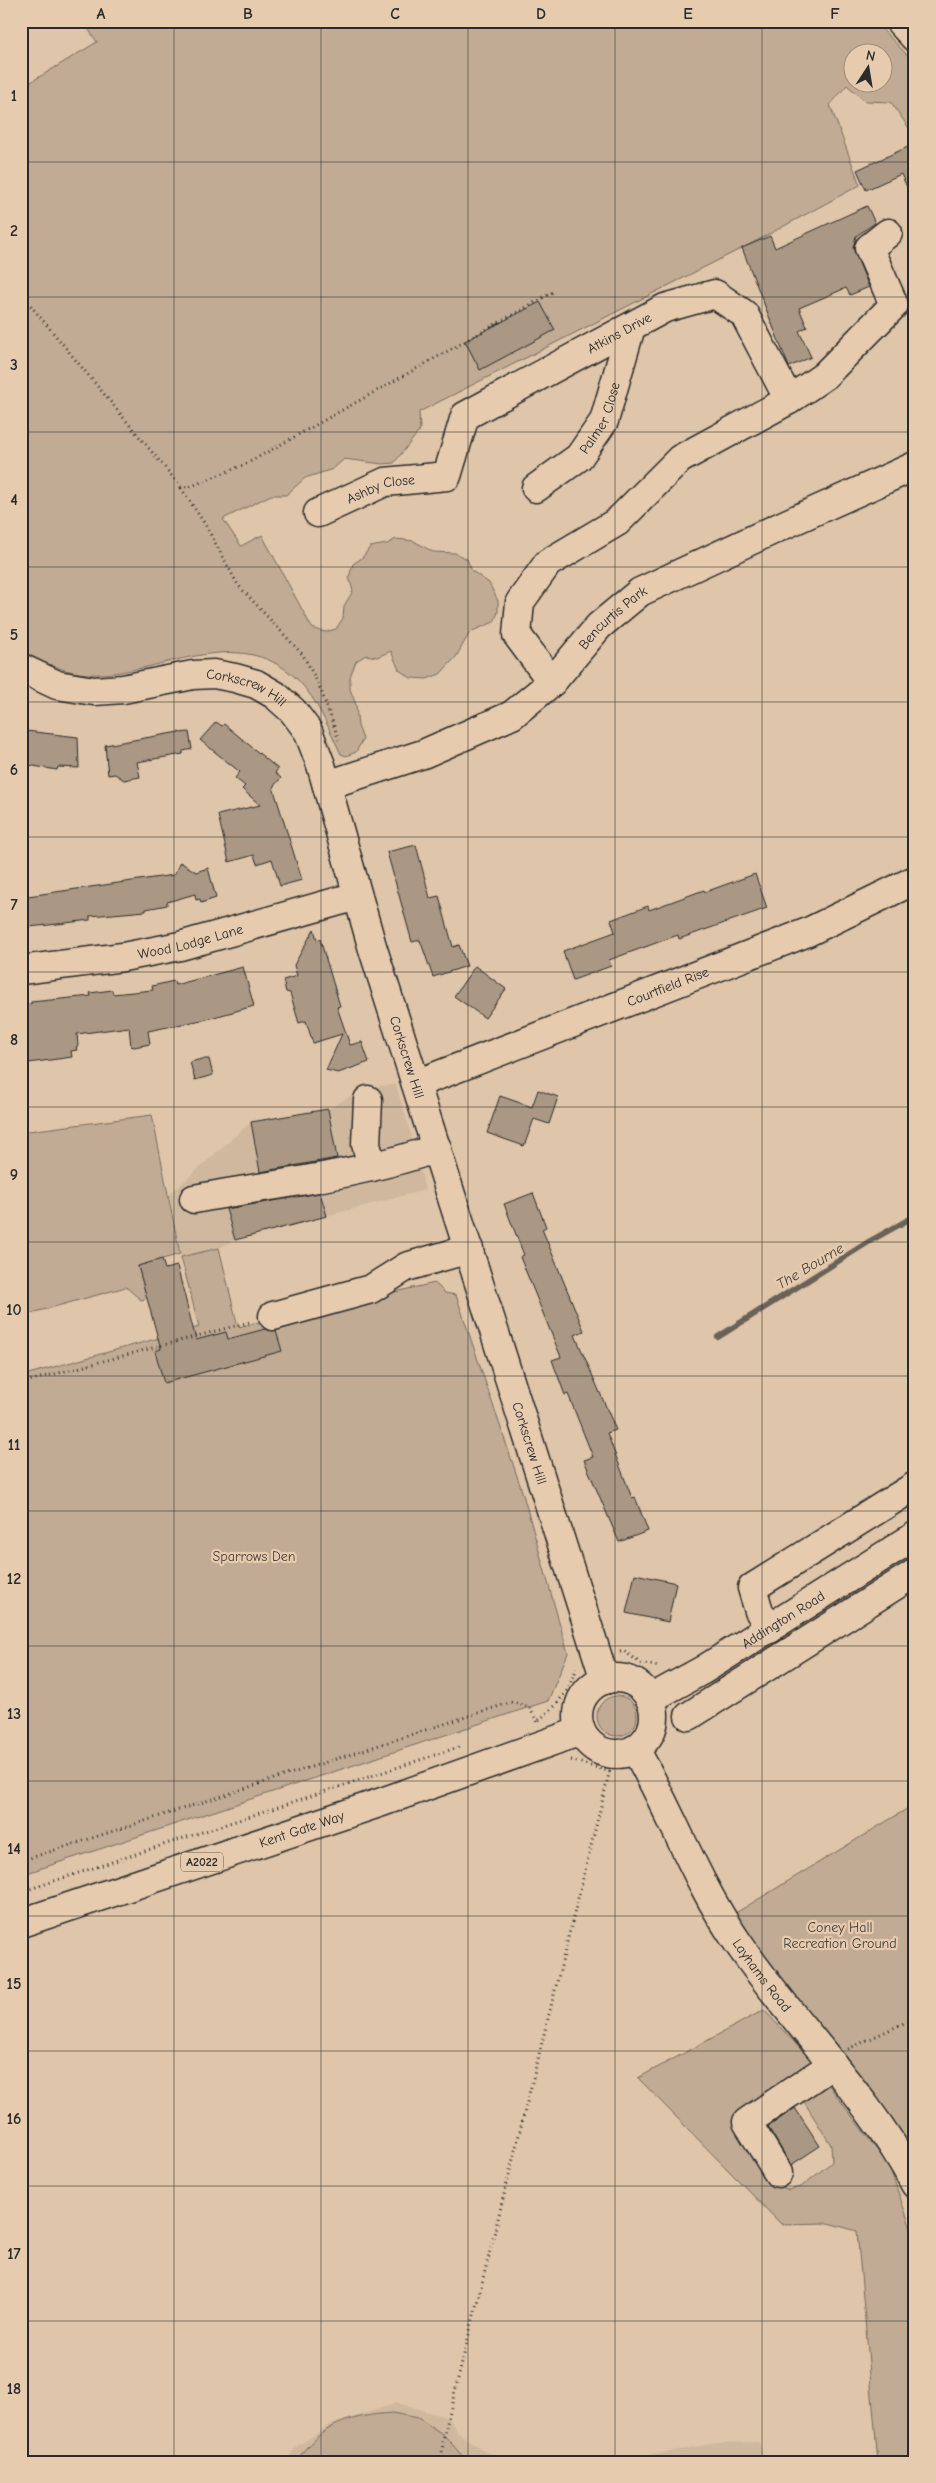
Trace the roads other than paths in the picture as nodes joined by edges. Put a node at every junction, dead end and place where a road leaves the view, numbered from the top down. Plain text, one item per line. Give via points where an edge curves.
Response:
1 (899, 21) edge
2 (915, 38) edge
3 (888, 233) dead end
4 (631, 327) junction
5 (789, 400) junction
6 (915, 466) edge
7 (446, 476) joint
8 (536, 488) dead end
9 (318, 513) dead end
10 (21, 668) edge
11 (552, 682) junction
12 (327, 785) junction
13 (915, 880) edge
14 (357, 896) junction
15 (21, 970) edge
16 (416, 1084) junction
17 (368, 1100) dead end
18 (437, 1148) junction
19 (372, 1167) junction
20 (194, 1199) dead end
21 (469, 1249) junction
22 (273, 1316) road end
23 (915, 1486) edge
24 (915, 1536) edge
25 (915, 1573) edge
26 (765, 1620) junction
27 (703, 1670) junction
28 (605, 1680) junction
29 (717, 1697) junction
30 (650, 1699) junction
31 (689, 1716) dead end
32 (581, 1731) junction
33 (620, 1758) junction
34 (21, 1923) edge
35 (840, 2057) junction
36 (778, 2173) dead end
37 (915, 2184) edge

1 - 2 main road
3 - 5 main road via 870,248 894,305 824,376
4 - 5 main road, Atkins Drive via 664,308 715,294 744,314
4 - 7 main road, Atkins Drive via 465,416
4 - 8 main road, Palmer Close via 604,422 579,457
5 - 11 main road via 680,459 617,522 548,563 520,602 517,635
6 - 11 main road, Bencurtis Park via 640,592 599,626
7 - 9 main road, Ashby Close via 385,482
10 - 12 main road, Corkscrew Hill via 57,685 94,691 204,674 246,680 275,695 301,721 313,742
11 - 12 main road, Bencurtis Park via 512,715 423,754
12 - 14 main road, Corkscrew Hill
13 - 16 main road, Courtfield Rise via 808,932
14 - 15 main road, Wood Lodge Lane via 174,948
14 - 16 main road, Corkscrew Hill
16 - 18 main road, Corkscrew Hill
17 - 19 main road via 366,1144
18 - 19 main road
18 - 21 main road, Corkscrew Hill
19 - 20 main road
21 - 22 main road via 406,1267 371,1290
21 - 28 main road, Corkscrew Hill
23 - 26 main road via 752,1588
24 - 26 main road, Addington Road
25 - 29 main road
26 - 27 main road, Addington Road
27 - 29 main road
27 - 30 main road, Addington Road
28 - 30 main road via 631,1682
28 - 32 main road via 593,1686 580,1704
29 - 31 main road
30 - 33 main road via 652,1725 647,1737
32 - 33 main road via 592,1746
32 - 34 main road, Kent Gate Way / A2022 via 382,1802
33 - 35 main road, Layhams Road via 663,1800 701,1881 735,1939
35 - 36 main road via 746,2122
35 - 37 main road, Layhams Road

